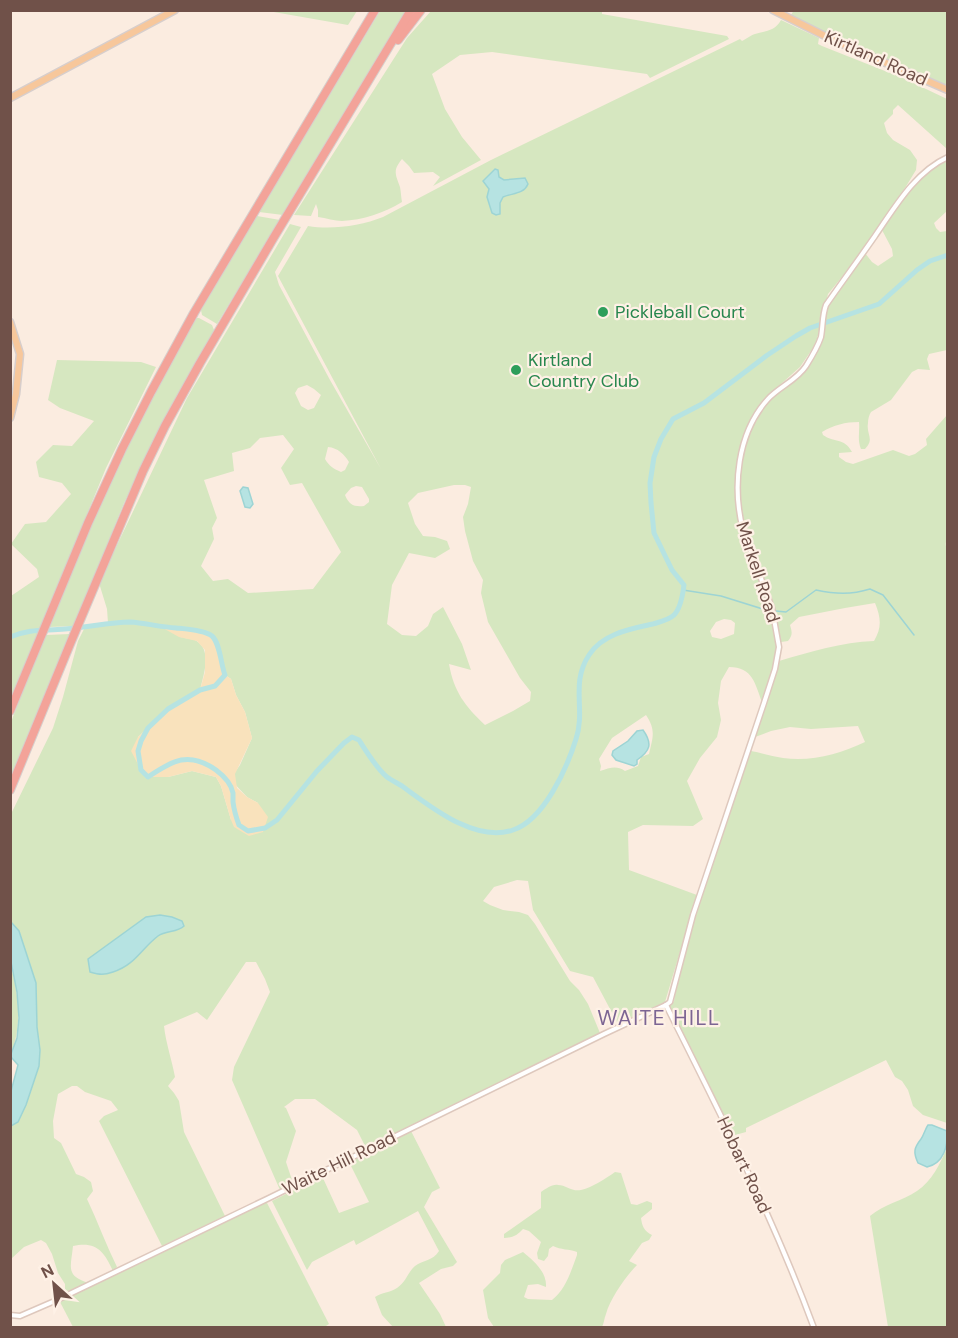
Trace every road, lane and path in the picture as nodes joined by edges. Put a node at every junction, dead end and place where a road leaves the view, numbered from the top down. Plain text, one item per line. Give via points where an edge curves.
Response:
1 (176, 10) edge
2 (373, 10) edge
3 (411, 10) edge
4 (421, 10) edge
5 (773, 10) edge
6 (948, 90) edge
7 (10, 98) edge
8 (352, 108) junction
9 (948, 157) edge
10 (10, 322) edge
11 (10, 418) edge
12 (10, 711) edge
13 (10, 790) edge
14 (666, 1005) junction
15 (10, 1315) edge
16 (814, 1328) edge

1 - 7 main road
2 - 12 highway via 151,392 115,465
3 - 8 highway
4 - 8 highway
5 - 6 main road, Kirtland Road
8 - 13 highway via 165,426
9 - 14 street, Markell Road via 927,170 894,209 826,305 820,338 804,369 768,399 746,435 739,468 740,518 772,608 779,647
10 - 11 main road via 20,354
14 - 15 street, Waite Hill Road via 67,1295 20,1316
14 - 16 street, Hobart Road via 743,1159

